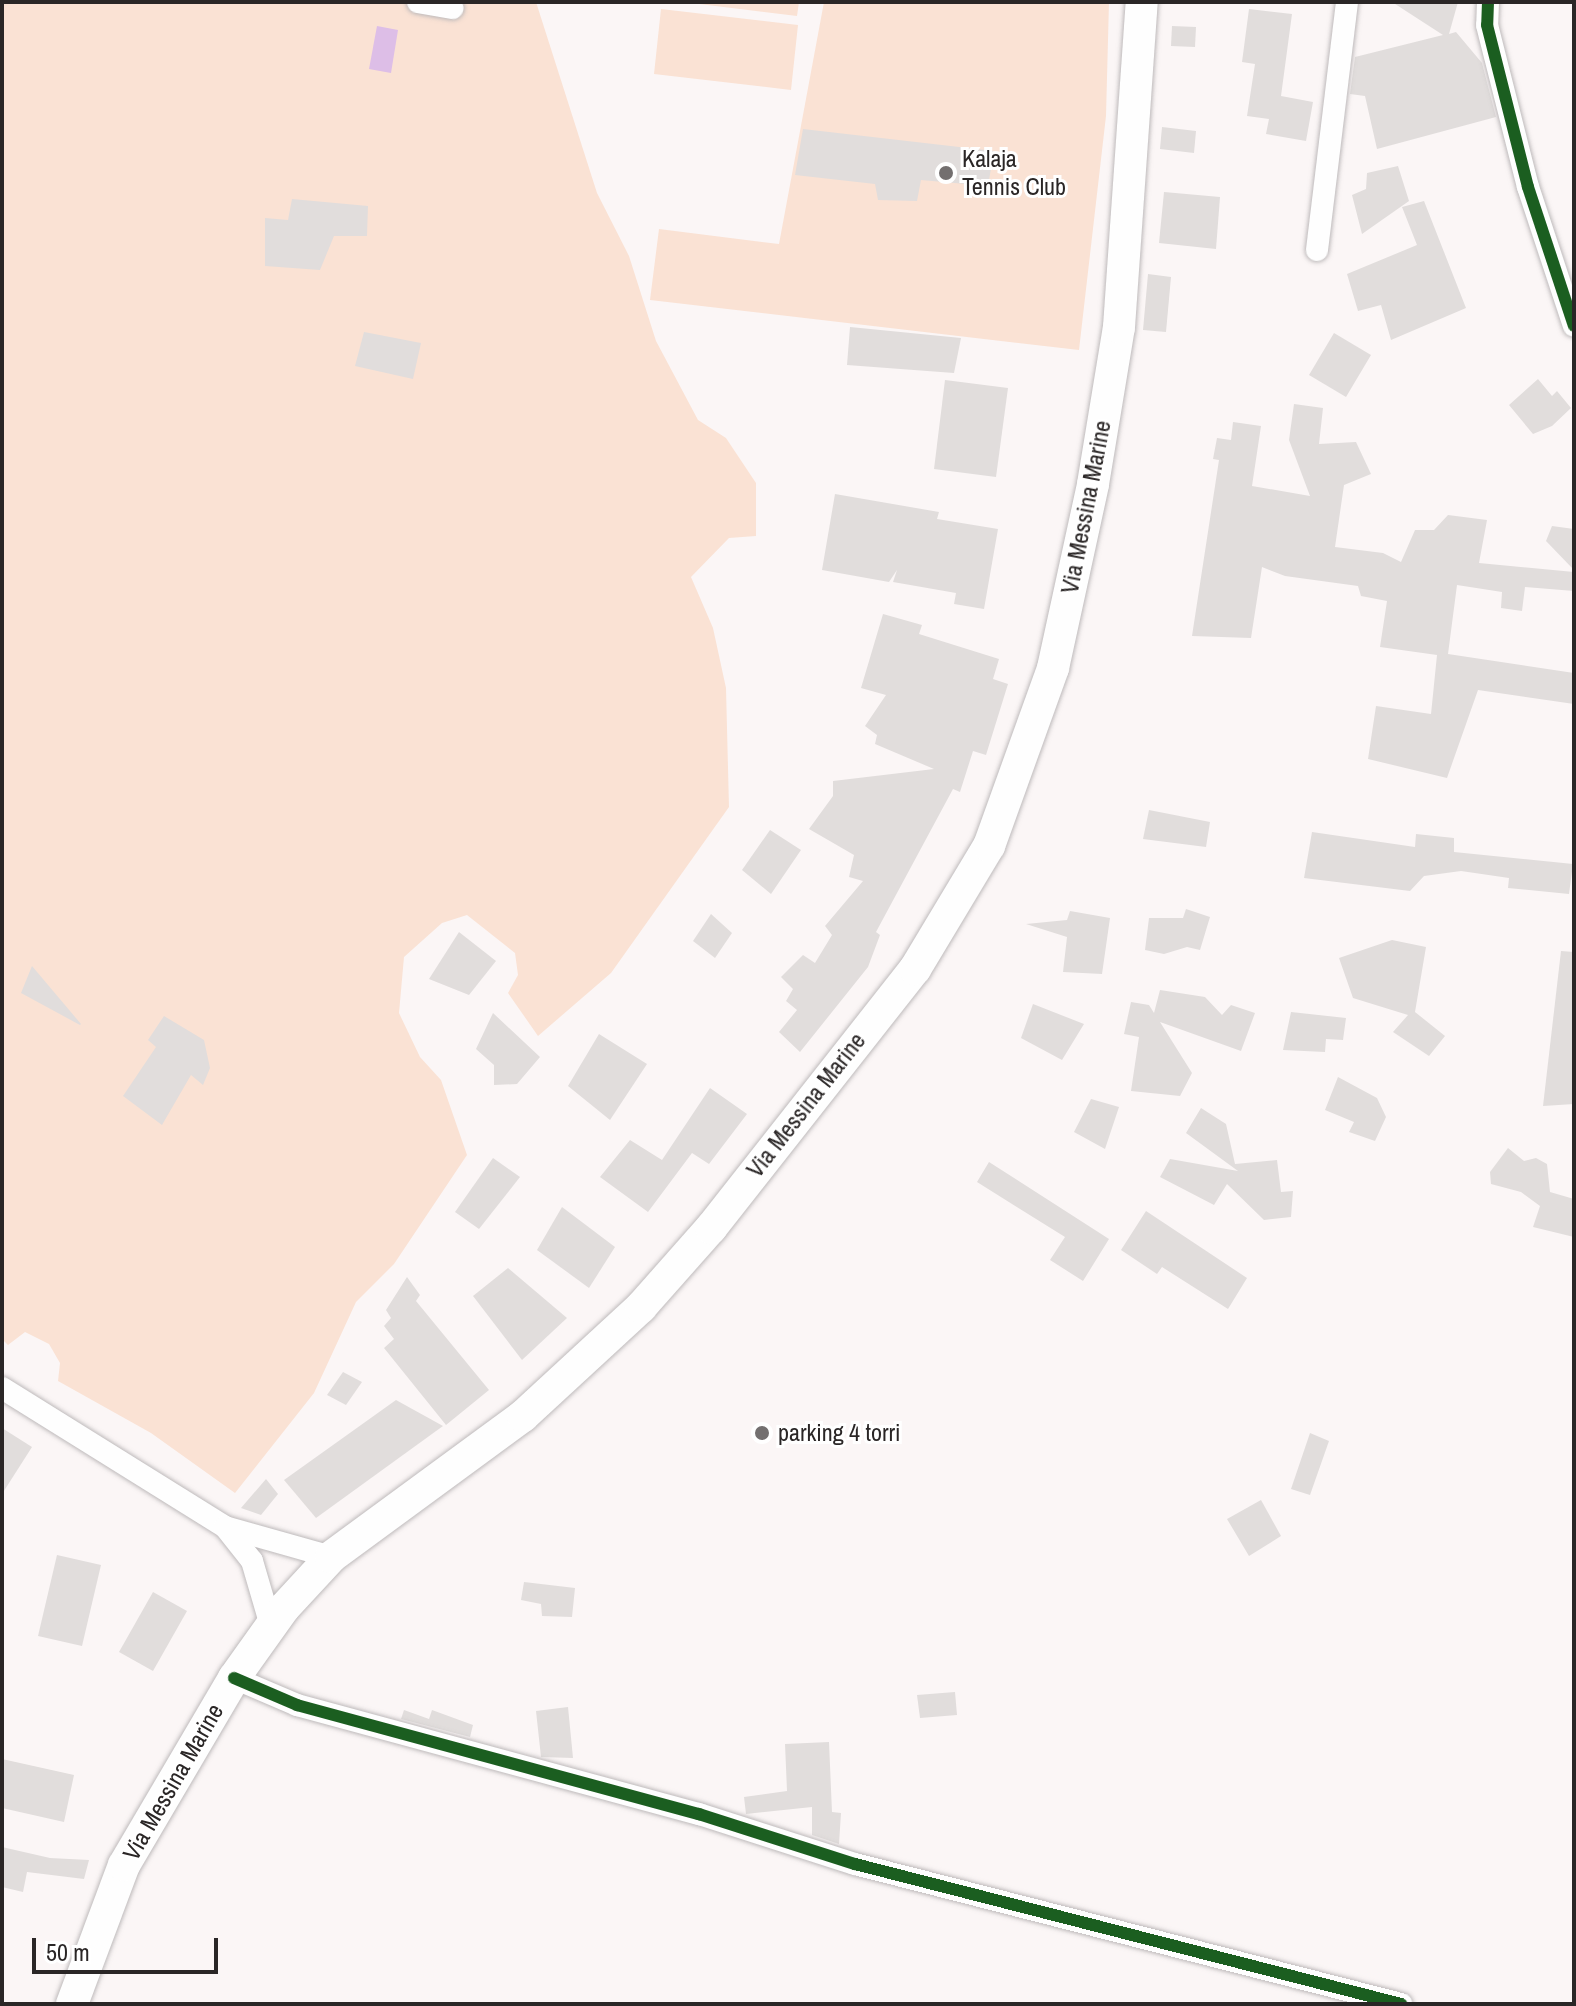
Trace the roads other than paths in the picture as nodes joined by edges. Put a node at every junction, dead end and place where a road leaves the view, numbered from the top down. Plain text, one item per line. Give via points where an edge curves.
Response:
1 (418, 2) edge
2 (1142, 2) edge
3 (1347, 2) edge
4 (1488, 2) edge
5 (452, 8) dead end
6 (1317, 250) dead end
7 (1574, 326) edge
8 (2, 1388) edge
9 (225, 1527) junction
10 (331, 1557) junction
11 (271, 1626) junction
12 (234, 1678) junction
13 (72, 2004) edge
14 (1401, 2004) edge

1 - 5 street
2 - 10 main road, Via Messina Marine via 1119,327 1093,484 1053,668 989,846 915,969 711,1228 568,1380
3 - 6 street
4 - 7 street via 1487,25 1528,187
8 - 9 street
9 - 10 street
9 - 11 street via 252,1561
10 - 11 main road, Via Messina Marine
11 - 12 main road, Via Messina Marine
12 - 13 main road, Via Messina Marine via 124,1865
12 - 14 street via 297,1705 699,1814 855,1864

